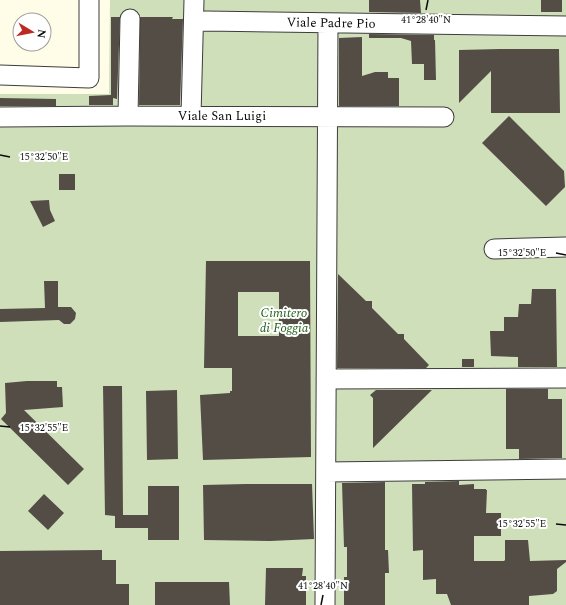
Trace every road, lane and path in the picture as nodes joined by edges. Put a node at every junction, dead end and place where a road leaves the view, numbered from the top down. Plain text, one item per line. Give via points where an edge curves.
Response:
1 (89, 0) edge
2 (194, 0) edge
3 (130, 19) dead end
4 (328, 23) junction
5 (194, 25) junction
6 (566, 26) edge
7 (0, 75) edge
8 (128, 116) junction
9 (192, 116) junction
10 (328, 116) junction
11 (0, 117) edge
12 (444, 117) dead end
13 (566, 247) edge
14 (494, 249) dead end
15 (566, 378) edge
16 (326, 379) junction
17 (566, 469) edge
18 (326, 472) junction
19 (324, 605) edge

1 - 7 lane via 89,78
2 - 5 lane
3 - 8 lane
4 - 5 lane, Viale Padre Pio via 205,21
4 - 6 lane, Viale Padre Pio
4 - 10 lane
5 - 9 lane
8 - 9 lane, Viale San Luigi
8 - 11 lane, Viale San Luigi
9 - 10 lane, Viale San Luigi
10 - 12 lane, Viale San Luigi
10 - 16 lane
13 - 14 lane
15 - 16 lane
16 - 18 lane
17 - 18 lane
18 - 19 lane

